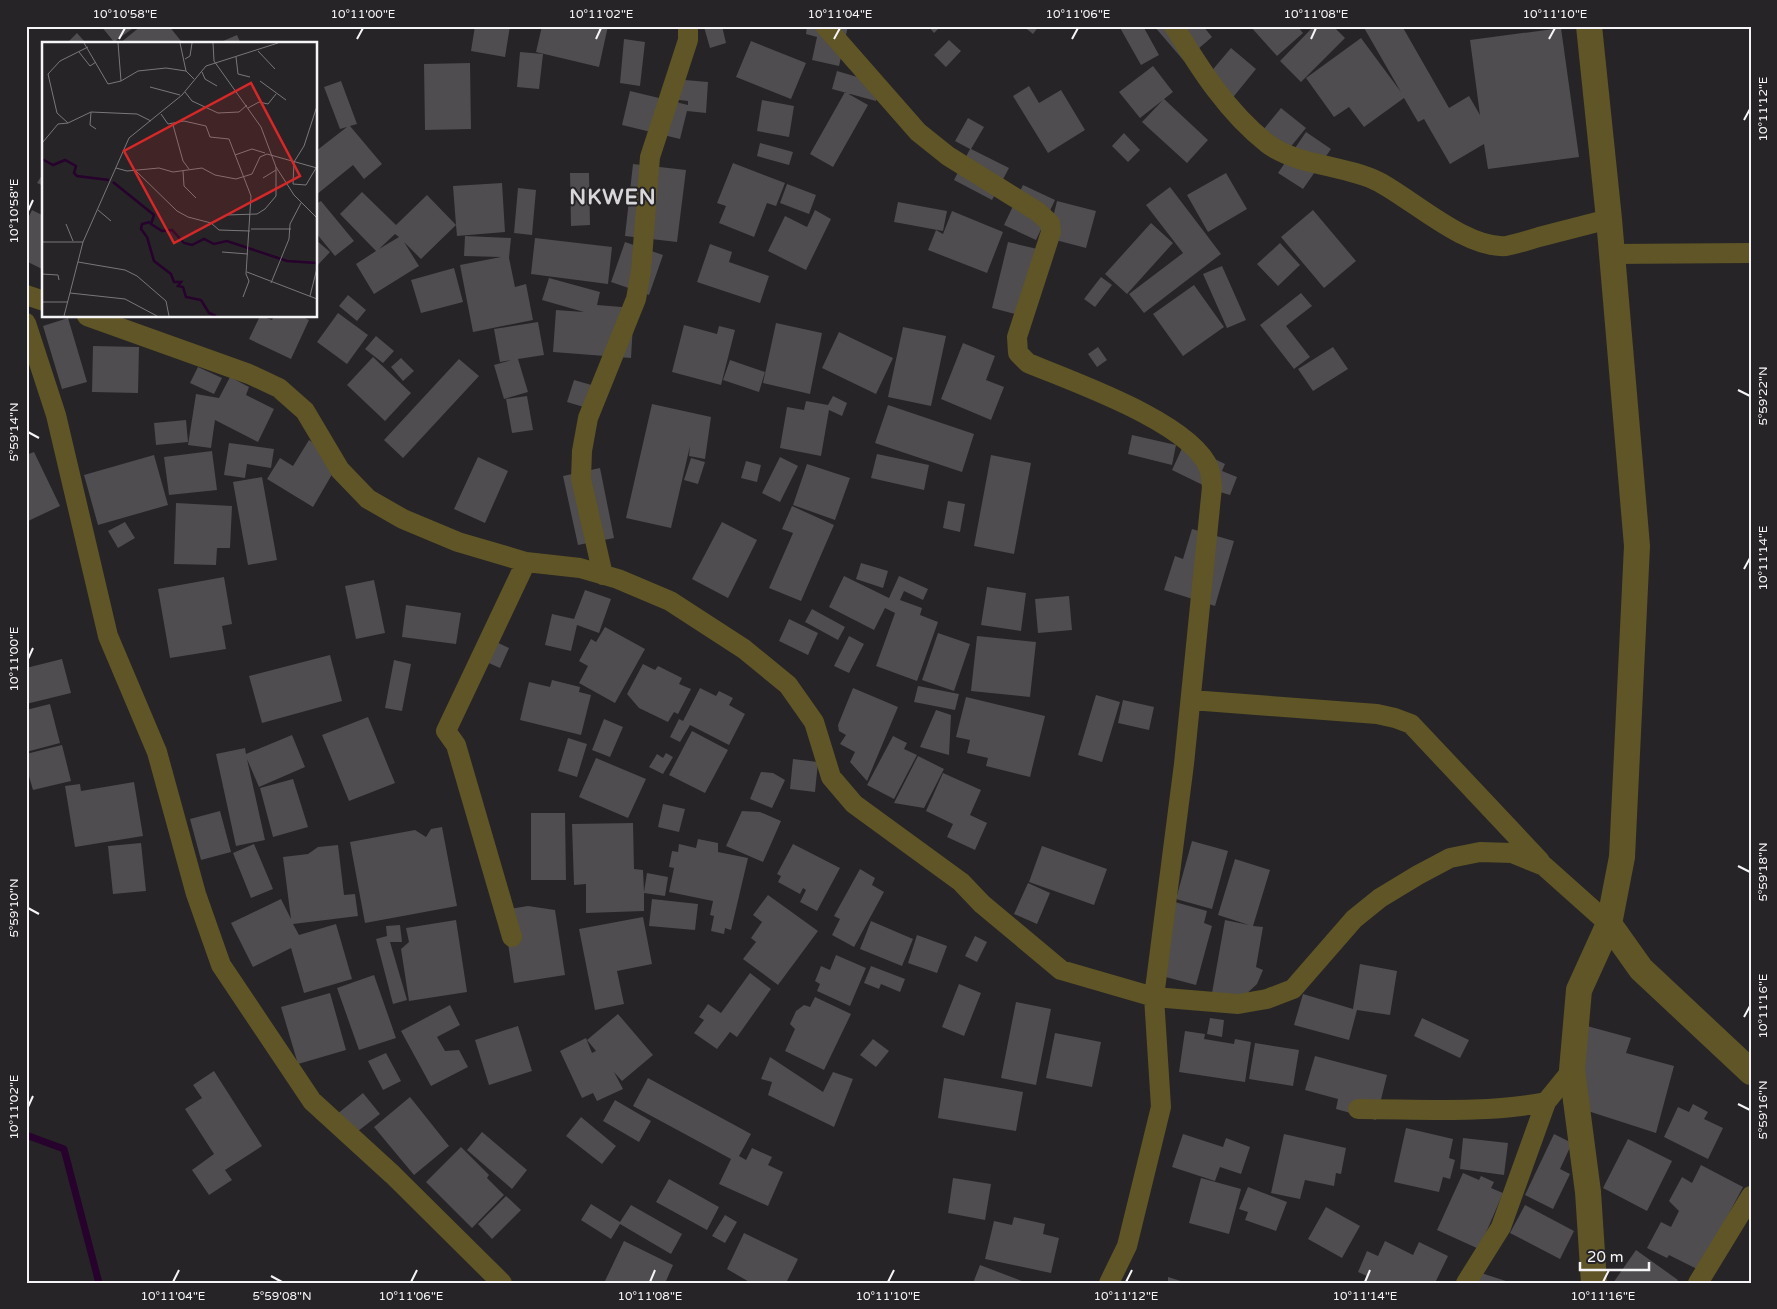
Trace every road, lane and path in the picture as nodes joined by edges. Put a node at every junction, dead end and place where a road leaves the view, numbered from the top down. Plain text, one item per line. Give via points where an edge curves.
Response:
1 (688, 26) edge
2 (825, 26) edge
3 (1174, 26) edge
4 (1589, 26) edge
5 (1609, 219) junction
6 (1751, 253) edge
7 (1612, 254) junction
8 (26, 294) edge
9 (42, 300) edge
10 (93, 318) edge
11 (26, 323) edge
12 (526, 562) junction
13 (603, 575) junction
14 (1192, 700) junction
15 (1544, 866) junction
16 (1610, 924) junction
17 (512, 937) dead end
18 (1154, 998) junction
19 (1572, 1070) junction
20 (1751, 1072) edge
21 (1546, 1102) junction
22 (1358, 1109) dead end
23 (1751, 1196) edge
24 (502, 1283) edge
25 (1109, 1283) edge
26 (1466, 1283) edge
27 (1594, 1283) edge
28 (1698, 1283) edge

1 - 13 street via 688,40 650,157 636,299 588,418 582,450 581,479
2 - 14 street via 918,132 948,156 1038,212 1050,223 1051,232 1017,337 1018,353 1028,363 1147,414 1199,452 1209,468 1212,487
3 - 5 street via 1218,92 1251,130 1271,146 1295,157 1359,173 1381,183 1446,226 1483,242 1506,246
4 - 5 street
5 - 7 street
6 - 7 street
7 - 16 street via 1637,546 1622,857
8 - 9 street
10 - 12 street via 249,374 279,388 305,412 340,470 368,499 403,519 458,542
11 - 24 street via 56,415 108,636 157,752 196,894 222,965 312,1101 393,1175
12 - 13 street via 580,568
12 - 17 street via 446,731 456,745
13 - 18 street via 670,601 744,649 788,685 814,722 831,777 854,804 961,882 982,904 1061,970
14 - 15 street via 1377,714 1412,724
14 - 18 street
15 - 16 street
15 - 18 street via 1512,853 1480,852 1450,858 1388,894 1354,920 1293,988 1267,999 1238,1004
16 - 19 street via 1579,990
16 - 20 street via 1640,969
18 - 25 street via 1161,1107 1127,1246
19 - 21 street
19 - 27 street via 1588,1192
21 - 22 street via 1496,1109
21 - 26 street via 1500,1227
23 - 28 street

